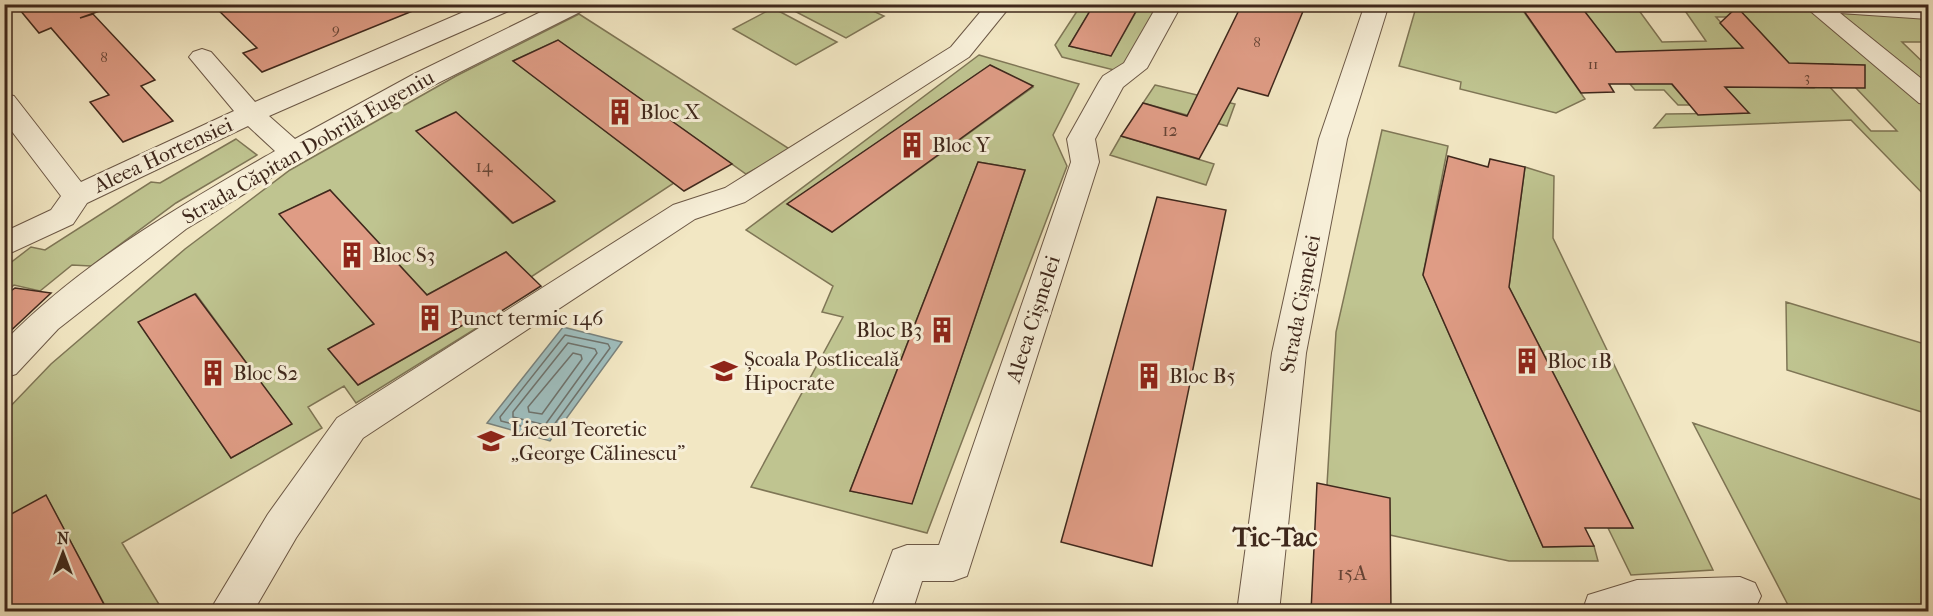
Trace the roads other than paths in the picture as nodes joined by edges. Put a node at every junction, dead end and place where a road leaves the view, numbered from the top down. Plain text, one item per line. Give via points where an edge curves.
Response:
1 (504, 4) edge
2 (577, 4) edge
3 (1000, 4) edge
4 (1170, 4) edge
5 (1377, 4) edge
6 (1816, 4) edge
7 (1929, 12) edge
8 (202, 57) dead end
9 (1929, 97) edge
10 (4, 102) edge
11 (251, 114) junction
12 (291, 151) junction
13 (76, 196) junction
14 (4, 245) edge
15 (4, 365) edge
16 (1740, 596) dead end
17 (230, 612) edge
18 (891, 612) edge
19 (1258, 612) edge
20 (1603, 612) edge

1 - 11 street, Aleea Hortensiei
2 - 12 street, Strada Căpitan Dobrilă Eugeniu
3 - 17 street via 960,52 735,195 684,212 350,428 282,526
4 - 18 street, Aleea Cișmelei via 1134,69 1112,82 1081,140 1085,162 953,563 907,563
5 - 19 street, Strada Cișmelei via 1332,139 1289,353
6 - 7 street
6 - 9 street
8 - 11 street
10 - 13 street, Aleea Hortensiei
11 - 12 street
11 - 13 street, Aleea Hortensiei
12 - 15 street, Strada Căpitan Dobrilă Eugeniu via 176,222 46,320
13 - 14 street, Aleea Hortensiei via 62,216
16 - 20 street via 1637,599

